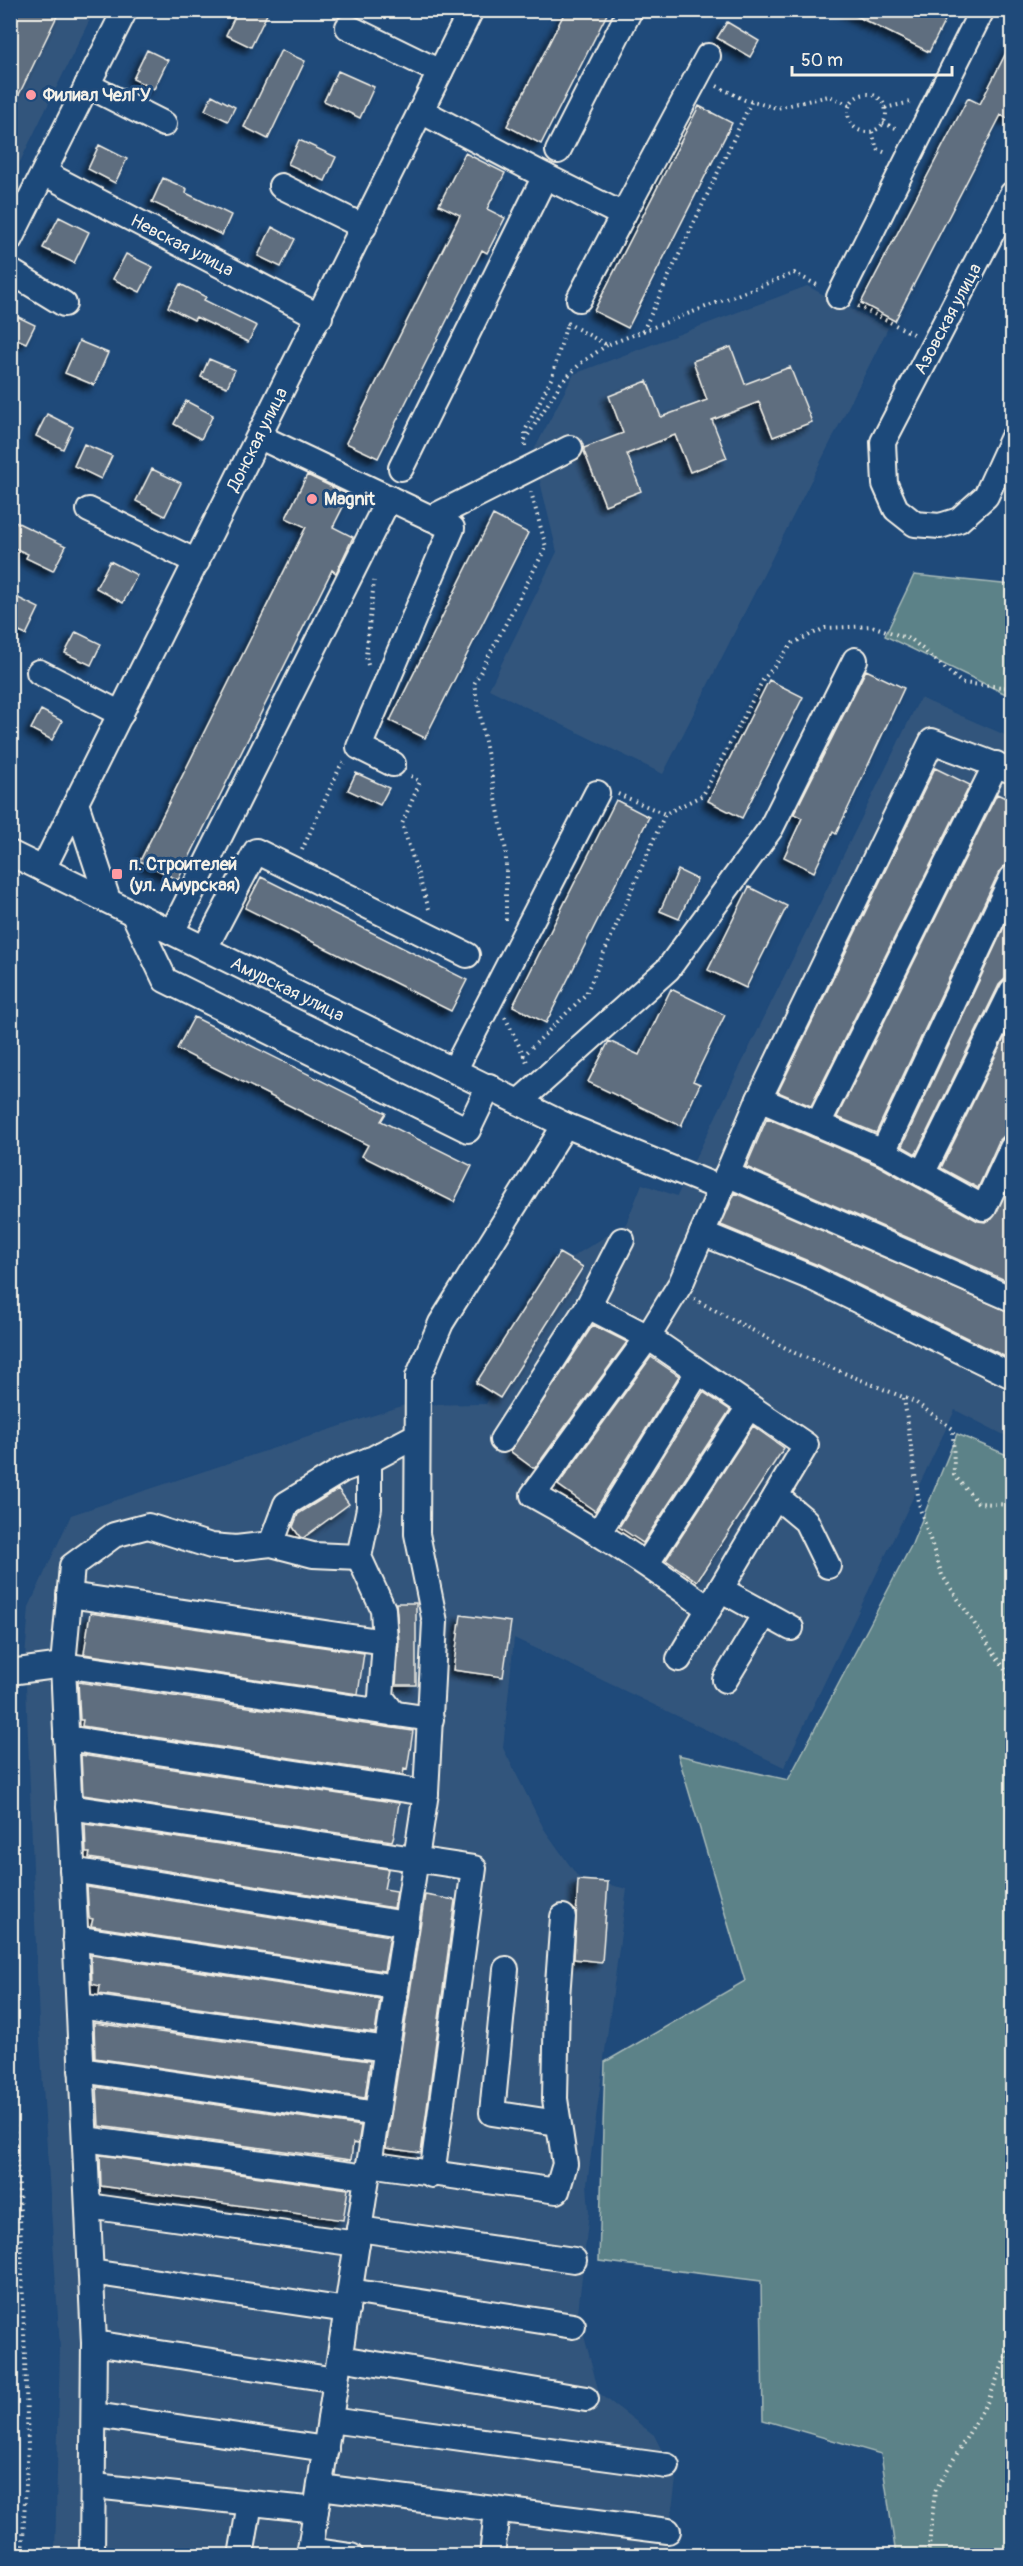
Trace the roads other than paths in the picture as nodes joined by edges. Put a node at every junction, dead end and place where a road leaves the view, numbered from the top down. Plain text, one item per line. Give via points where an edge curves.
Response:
1 (125, 10) edge
2 (471, 10) edge
3 (630, 10) edge
4 (982, 10) edge
5 (348, 27) dead end
6 (703, 66) road end
7 (440, 72) junction
8 (87, 85) junction
9 (421, 111) junction
10 (164, 124) dead end
11 (558, 152) dead end
12 (44, 173) junction
13 (545, 176) junction
14 (281, 186) dead end
15 (1012, 194) edge
16 (622, 216) junction
17 (364, 227) junction
18 (10, 240) edge
19 (10, 271) edge
20 (839, 297) road end
21 (579, 299) road end
22 (64, 304) dead end
23 (320, 317) junction
24 (260, 437) junction
25 (1012, 439) edge
26 (570, 448) dead end
27 (401, 468) dead end
28 (389, 498) junction
29 (89, 510) dead end
30 (431, 518) junction
31 (197, 561) junction
32 (855, 660) dead end
33 (39, 672) dead end
34 (121, 714) junction
35 (393, 764) road end
36 (1004, 767) edge
37 (597, 793) road end
38 (76, 803) junction
39 (10, 853) edge
40 (43, 869) junction
41 (1012, 878) edge
42 (108, 900) junction
43 (133, 913) junction
44 (172, 932) junction
45 (205, 948) junction
46 (467, 955) dead end
47 (1012, 991) edge
48 (455, 1070) junction
49 (489, 1086) junction
50 (759, 1099) junction
51 (520, 1101) junction
52 (818, 1124) junction
53 (565, 1125) junction
54 (1012, 1148) edge
55 (883, 1152) junction
56 (922, 1174) junction
57 (724, 1181) junction
58 (702, 1233) junction
59 (622, 1240) dead end
60 (1012, 1299) edge
61 (588, 1306) junction
62 (648, 1337) junction
63 (698, 1372) junction
64 (1012, 1376) edge
65 (749, 1407) junction
66 (416, 1436) junction
67 (502, 1440) dead end
68 (369, 1460) junction
69 (776, 1496) junction
70 (599, 1532) junction
71 (272, 1544) junction
72 (359, 1557) junction
73 (647, 1563) junction
74 (828, 1566) dead end
75 (69, 1595) junction
76 (715, 1599) junction
77 (765, 1614) junction
78 (790, 1628) dead end
79 (385, 1642) junction
80 (679, 1659) dead end
81 (63, 1665) junction
82 (10, 1672) edge
83 (725, 1680) dead end
84 (394, 1714) junction
85 (431, 1719) junction
86 (66, 1738) junction
87 (426, 1793) junction
88 (69, 1807) junction
89 (416, 1859) junction
90 (72, 1870) junction
91 (563, 1917) dead end
92 (406, 1924) junction
93 (75, 1938) junction
94 (506, 1969) dead end
95 (396, 1987) junction
96 (78, 2006) junction
97 (387, 2049) junction
98 (81, 2070) junction
99 (377, 2114) junction
100 (558, 2122) junction
101 (85, 2139) junction
102 (368, 2171) junction
103 (432, 2175) junction
104 (88, 2206) junction
105 (358, 2237) junction
106 (574, 2260) dead end
107 (91, 2272) junction
108 (348, 2300) junction
109 (573, 2326) dead end
110 (94, 2343) junction
111 (338, 2369) junction
112 (586, 2399) dead end
113 (94, 2415) junction
114 (330, 2420) junction
115 (326, 2449) junction
116 (667, 2466) dead end
117 (95, 2486) junction
118 (318, 2499) junction
119 (250, 2502) junction
120 (498, 2510) junction
121 (668, 2531) dead end
122 (310, 2553) edge
123 (99, 2555) edge
124 (242, 2556) edge
125 (351, 2556) edge
126 (492, 2556) edge

1 - 8 street
2 - 7 street, Донская улица
3 - 11 street
4 - 20 street
5 - 7 street
6 - 16 street
7 - 9 street, Донская улица
8 - 10 street
8 - 12 street
9 - 13 street
9 - 17 street, Донская улица
12 - 18 street
12 - 23 street, Невская улица
13 - 16 street
13 - 27 street
14 - 17 street
15 - 25 street, Азовская улица via 883,442 885,484 896,509 915,524 940,526 959,520 986,496
16 - 21 street
17 - 23 street, Донская улица
19 - 22 street
23 - 24 street, Донская улица
24 - 28 street
24 - 31 street, Донская улица
26 - 30 street
28 - 30 street
28 - 44 street
29 - 31 street
30 - 35 street via 452,528 359,747
31 - 34 street, Донская улица
32 - 51 street via 771,828 668,969
33 - 34 street
34 - 38 street, Донская улица
36 - 50 street via 932,741
36 - 52 street
37 - 48 street
38 - 40 street, Донская улица
38 - 42 street
39 - 40 street, Амурская улица
40 - 42 street, Амурская улица
41 - 55 street
42 - 43 street, Амурская улица
43 - 44 street, Амурская улица
43 - 49 street via 165,980 468,1130
44 - 45 street, Амурская улица
45 - 46 street via 256,851
45 - 48 street, Амурская улица
47 - 56 street
48 - 49 street, Амурская улица
49 - 51 street, Амурская улица
50 - 52 street
50 - 57 street
51 - 53 street, Амурская улица
52 - 55 street
53 - 57 street, Амурская улица
53 - 66 street via 441,1323 418,1377
54 - 56 street via 984,1208
55 - 56 street
57 - 58 street
57 - 60 street, Амурская улица
58 - 62 street via 678,1288
58 - 64 street via 812,1278
59 - 61 street
61 - 62 street
61 - 67 street
62 - 63 street
62 - 70 street via 533,1495
63 - 65 street
63 - 70 street
65 - 69 street via 806,1445
65 - 73 street
66 - 68 street
66 - 85 street via 417,1534 435,1622
68 - 71 street via 342,1470 286,1504
68 - 72 street via 369,1508
69 - 74 street via 806,1521
69 - 76 street
70 - 73 street
71 - 72 street via 313,1555
71 - 75 street via 211,1546 148,1526 114,1534 72,1566
72 - 79 street via 383,1609
73 - 76 street
75 - 79 street
75 - 81 street
76 - 77 street
76 - 80 street
77 - 78 street
77 - 83 street
79 - 84 street via 381,1697
81 - 82 street
81 - 84 street
81 - 86 street
84 - 85 street
85 - 87 street
86 - 87 street
86 - 88 street
87 - 89 street
88 - 89 street
88 - 90 street
89 - 92 street
89 - 103 street via 474,1868
90 - 92 street
90 - 93 street
91 - 100 street via 556,2008
92 - 95 street
93 - 95 street
93 - 96 street
94 - 100 street via 492,2113
95 - 97 street
96 - 97 street
96 - 98 street
97 - 99 street
98 - 99 street
98 - 101 street
99 - 102 street
100 - 103 street via 565,2164 557,2191
101 - 102 street
101 - 104 street
102 - 103 street
102 - 105 street
104 - 105 street
104 - 107 street
105 - 106 street
105 - 108 street
107 - 108 street
107 - 110 street
108 - 109 street
108 - 111 street
110 - 111 street
110 - 113 street
111 - 112 street
111 - 114 street
113 - 115 street
113 - 117 street
114 - 115 street
114 - 116 street
115 - 118 street
117 - 119 street
117 - 123 street
118 - 119 street
118 - 120 street
118 - 122 street
119 - 124 street
120 - 121 street
120 - 126 street
122 - 125 street

